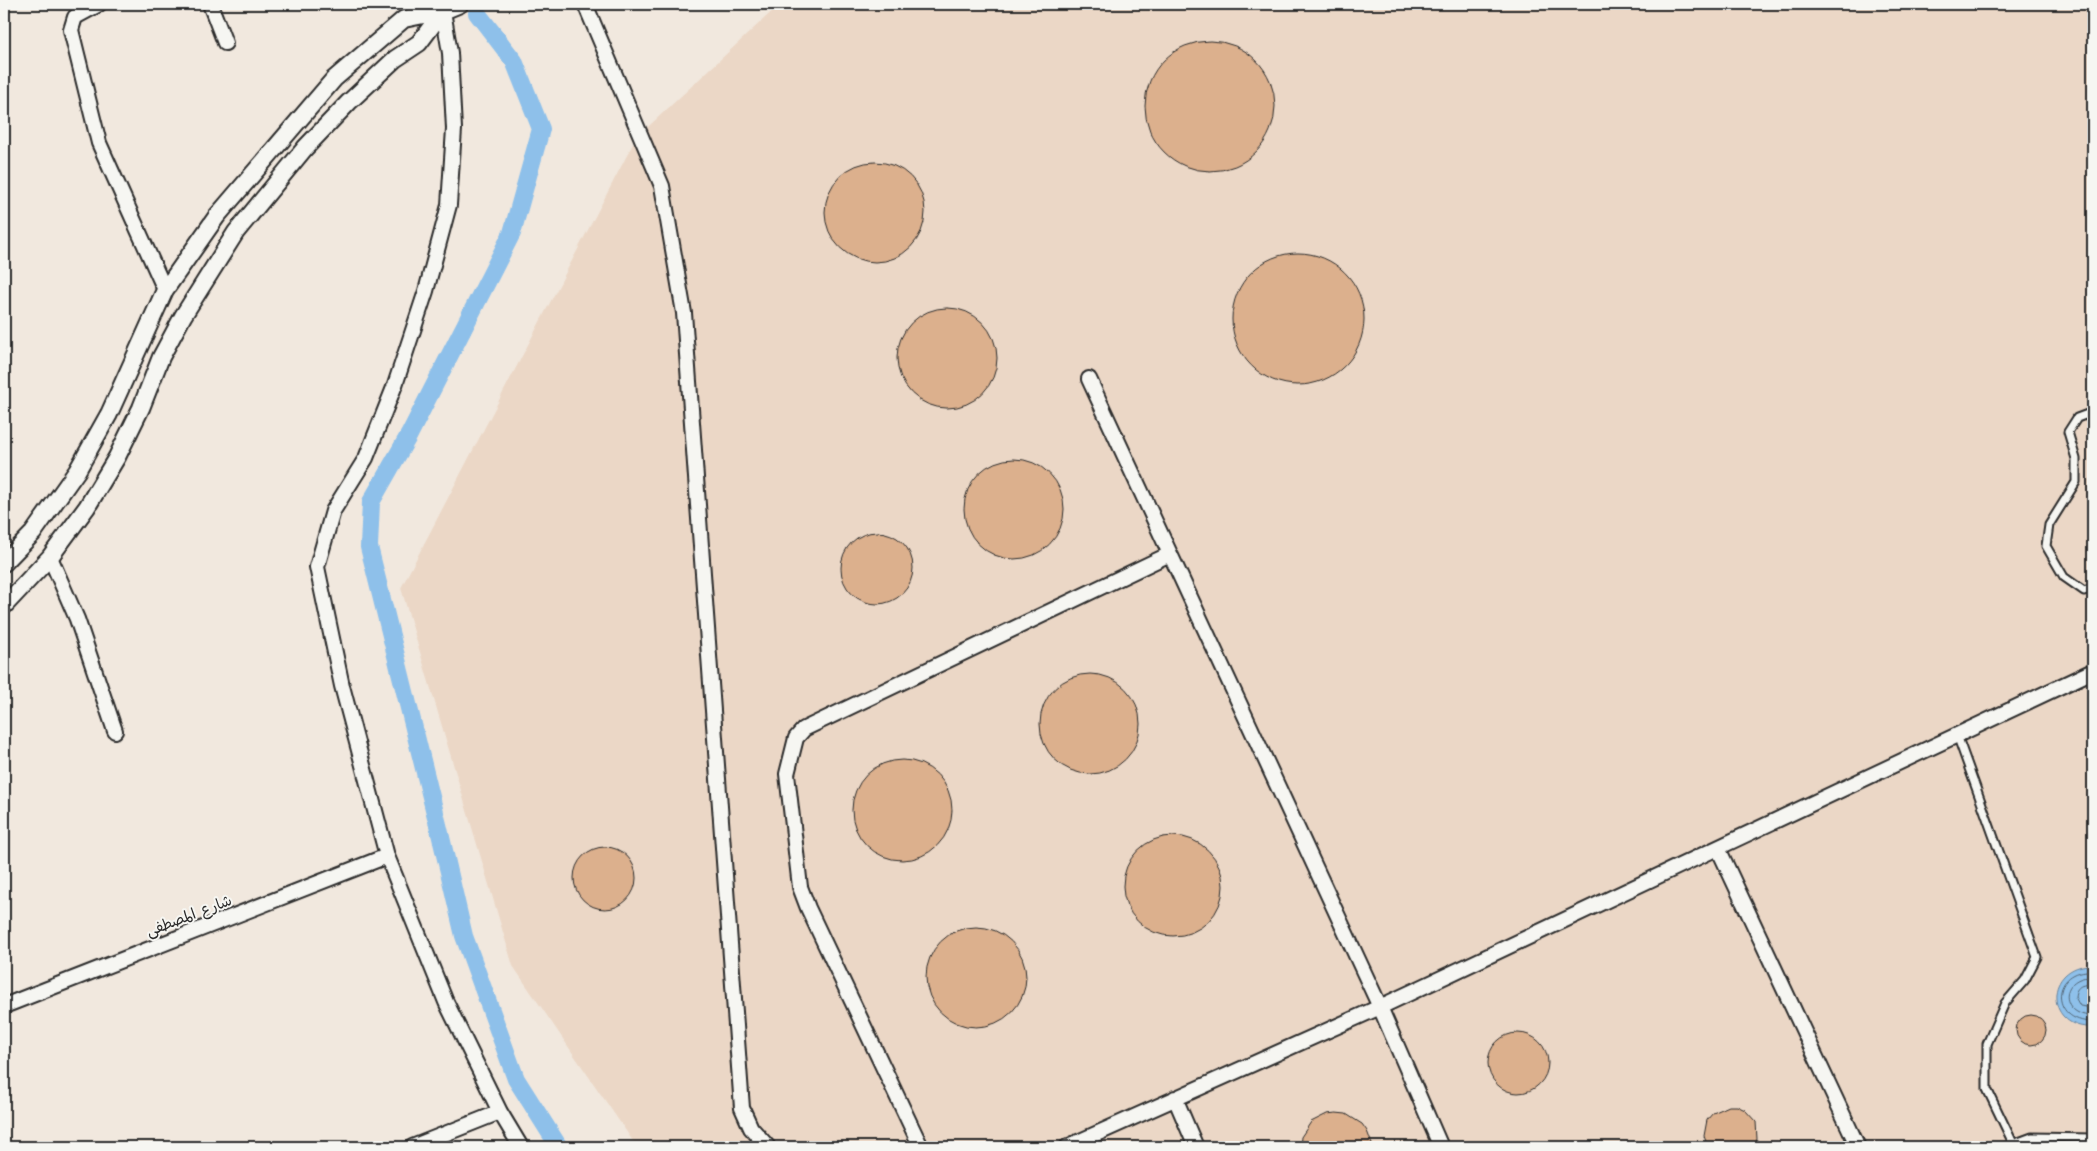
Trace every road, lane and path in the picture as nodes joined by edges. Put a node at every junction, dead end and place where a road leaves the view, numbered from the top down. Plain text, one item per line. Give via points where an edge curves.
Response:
1 (99, 4) edge
2 (210, 4) edge
3 (460, 4) edge
4 (585, 4) edge
5 (443, 11) junction
6 (225, 44) dead end
7 (217, 216) junction
8 (236, 232) junction
9 (164, 290) junction
10 (1089, 379) dead end
11 (2093, 412) edge
12 (1170, 554) junction
13 (50, 557) junction
14 (4, 564) edge
15 (2093, 588) edge
16 (4, 606) edge
17 (2093, 671) edge
18 (115, 730) dead end
19 (1958, 735) junction
20 (1718, 848) junction
21 (387, 856) junction
22 (4, 1006) edge
23 (1380, 1007) junction
24 (1175, 1098) junction
25 (500, 1112) junction
26 (2093, 1138) edge
27 (2013, 1143) junction
28 (412, 1147) edge
29 (521, 1147) edge
30 (768, 1147) edge
31 (921, 1147) edge
32 (1067, 1147) edge
33 (1196, 1147) edge
34 (1442, 1147) edge
35 (1858, 1147) edge
36 (2005, 1147) edge

1 - 9 street via 75,17 70,30 99,143
2 - 6 street
3 - 5 street
4 - 30 street via 662,186 684,313 742,1108 751,1128
5 - 7 street via 404,19 334,79
5 - 8 street via 419,43 395,59 305,148
5 - 21 street via 450,52 454,129 449,205 426,291 395,384 366,458 333,511 317,568 342,686
7 - 8 street
7 - 9 street
8 - 13 street via 161,357 117,457 87,507
9 - 14 street via 109,414 77,471 33,533
10 - 12 street
11 - 15 lane via 2077,418 2068,432 2076,459 2076,482 2049,525 2046,546 2064,577 2084,591
12 - 23 street
12 - 31 street via 804,729 796,738 787,774 800,888
13 - 16 street
13 - 18 street via 77,619
17 - 19 street
19 - 20 street
19 - 27 lane via 2037,957 2025,980 2005,1003 1987,1044 1988,1090
20 - 23 street
20 - 35 street
21 - 22 street, شارع المصطفى
21 - 25 street via 446,1002
23 - 24 street
23 - 34 street
24 - 32 street
24 - 33 street
25 - 28 street
25 - 29 street
26 - 27 lane via 2032,1137
27 - 36 lane

